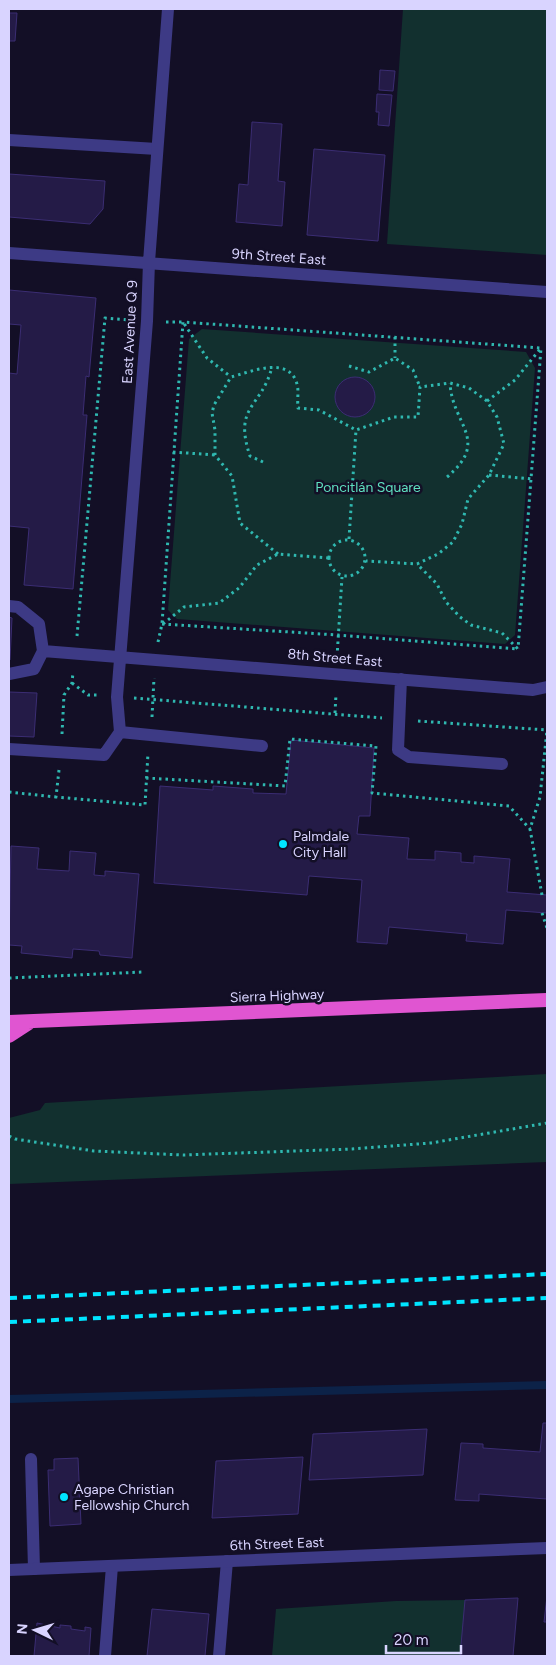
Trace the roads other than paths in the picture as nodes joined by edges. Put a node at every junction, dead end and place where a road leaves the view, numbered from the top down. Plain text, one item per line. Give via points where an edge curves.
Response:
1 (168, 9) edge
2 (9, 140) edge
3 (157, 149) junction
4 (9, 253) edge
5 (149, 262) junction
6 (547, 292) edge
7 (9, 606) edge
8 (43, 650) junction
9 (120, 656) junction
10 (9, 674) edge
11 (401, 679) junction
12 (547, 687) edge
13 (120, 732) junction
14 (262, 746) dead end
15 (9, 749) edge
16 (502, 764) dead end
17 (547, 1000) edge
18 (9, 1022) edge
19 (29, 1023) junction
20 (9, 1036) edge
21 (32, 1459) dead end
22 (547, 1548) edge
23 (227, 1561) junction
24 (112, 1566) junction
25 (34, 1569) junction
26 (9, 1570) edge
27 (104, 1656) edge
28 (219, 1656) edge

1 - 3 street, East Avenue Q 9
2 - 3 street
3 - 5 street, East Avenue Q 9
4 - 5 street, 9th Street East
5 - 6 street, 9th Street East
5 - 9 street, East Avenue Q 9
7 - 8 street via 18,607 39,624
8 - 9 street, 8th Street East
8 - 10 street via 34,669
9 - 11 street, 8th Street East
9 - 13 street, East Avenue Q 9 via 117,697
11 - 12 street, 8th Street East via 533,690
11 - 16 street via 398,750 409,757
13 - 14 street
13 - 15 street via 104,755
17 - 19 highway, Sierra Highway
18 - 19 highway, Sierra Highway
19 - 20 highway
21 - 25 street
22 - 23 street, 6th Street East
23 - 24 street, 6th Street East
23 - 28 street
24 - 25 street, 6th Street East
24 - 27 street
25 - 26 street, 6th Street East

